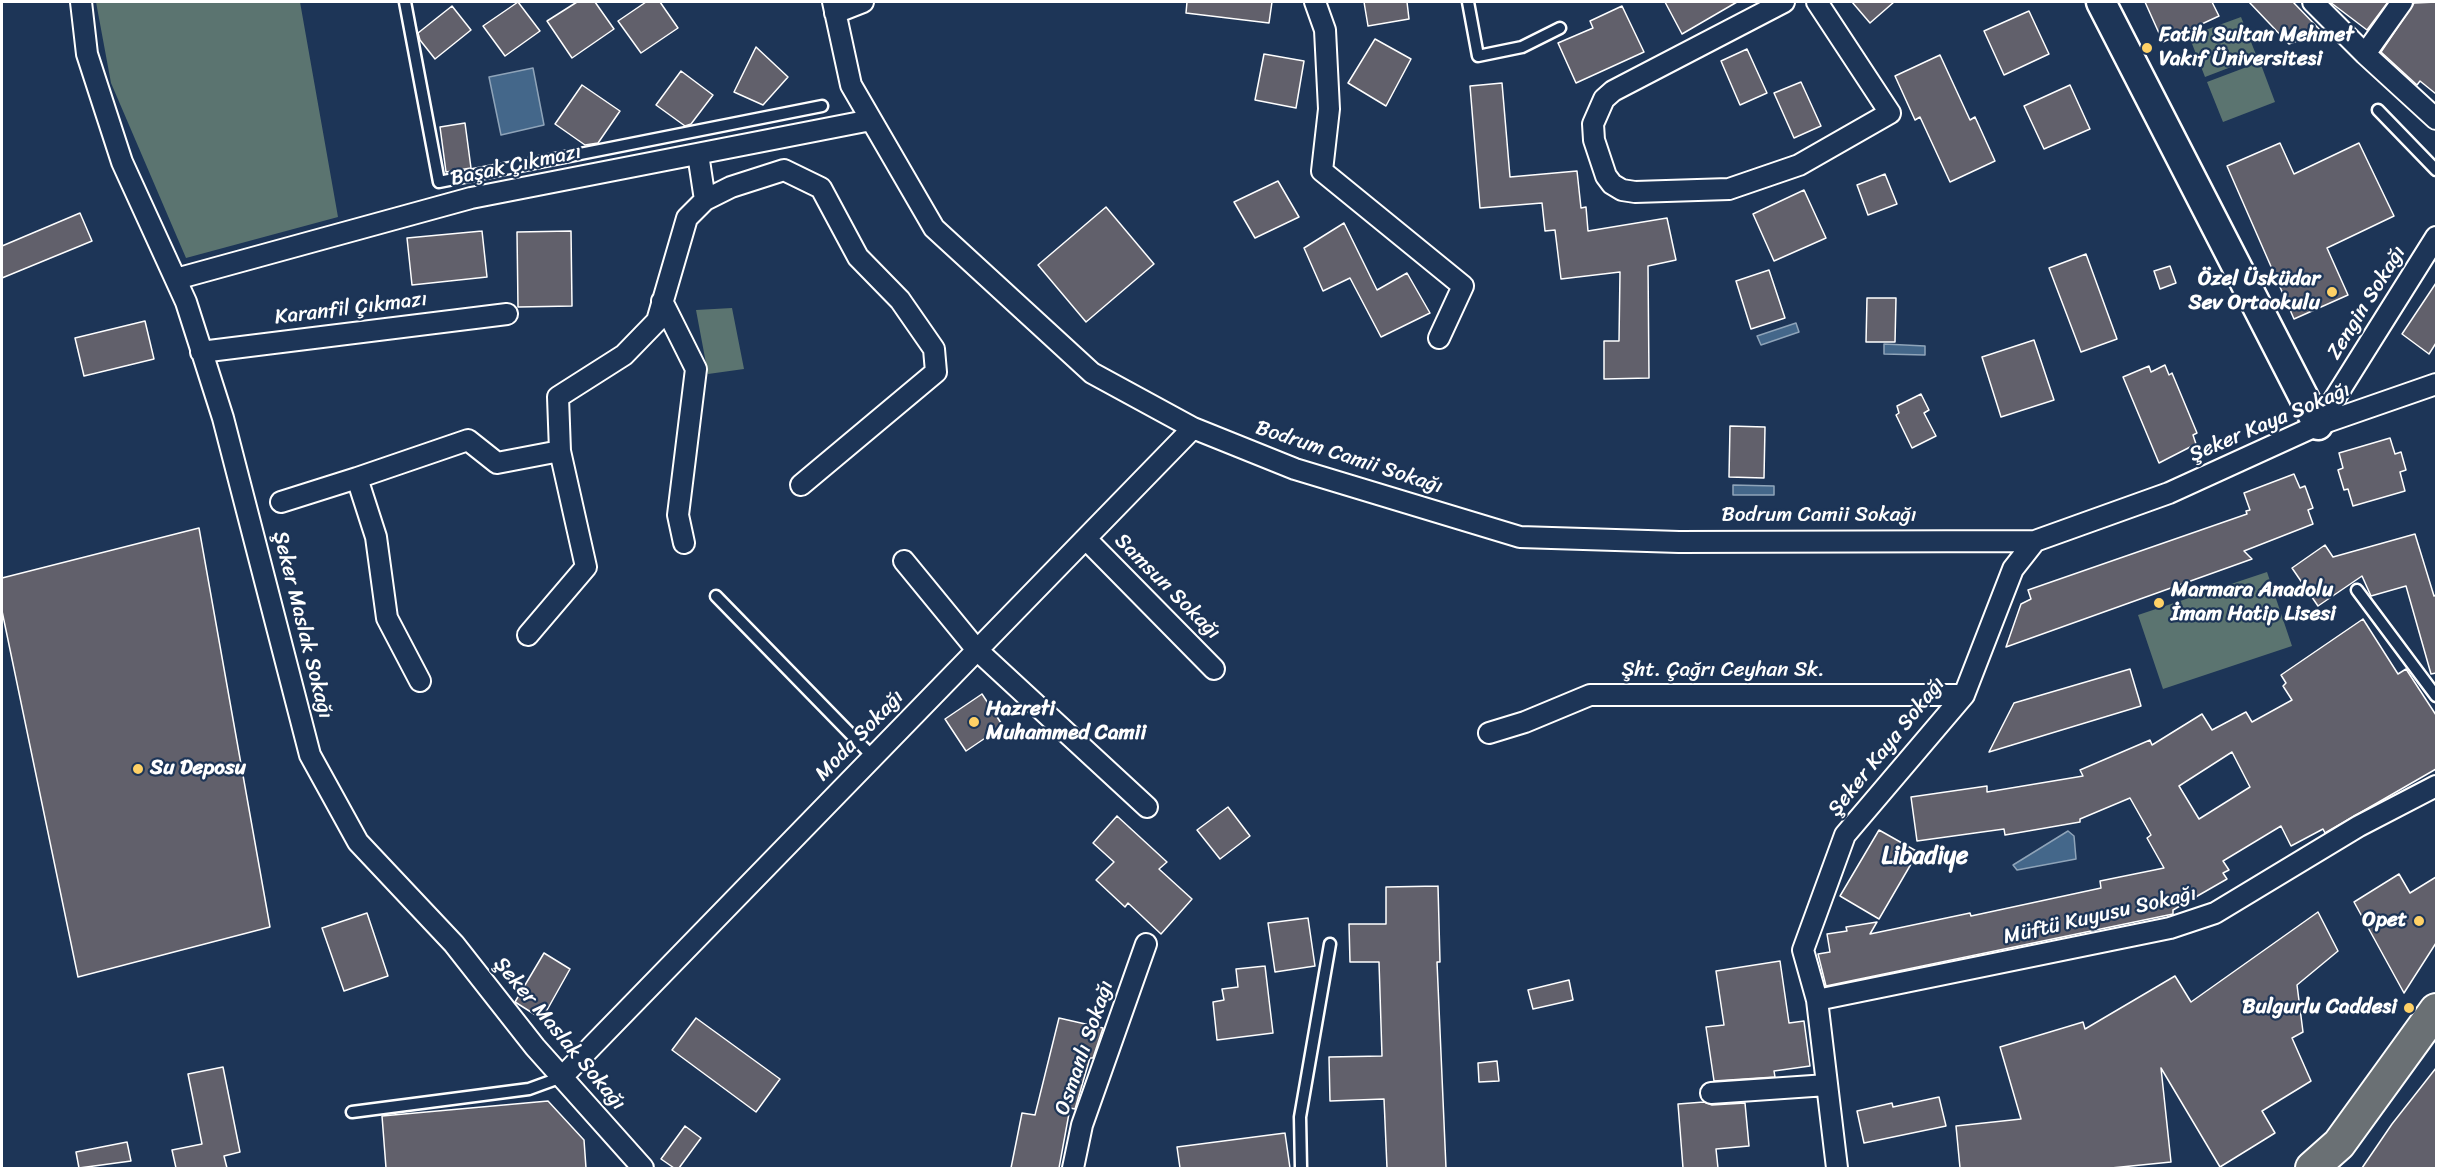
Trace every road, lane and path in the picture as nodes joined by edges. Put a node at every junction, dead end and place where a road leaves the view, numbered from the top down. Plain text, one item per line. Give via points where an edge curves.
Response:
1 (81, 2) edge
2 (405, 2) edge
3 (863, 2) edge
4 (1315, 2) edge
5 (1468, 2) edge
6 (1784, 2) edge
7 (1817, 2) edge
8 (2101, 2) edge
9 (2313, 2) edge
10 (2402, 2) edge
11 (834, 7) edge
12 (1560, 28) dead end
13 (2365, 54) junction
14 (822, 106) dead end
15 (2378, 110) dead end
16 (2436, 119) edge
17 (871, 120) junction
18 (698, 154) junction
19 (2436, 170) edge
20 (705, 200) junction
21 (2436, 237) edge
22 (176, 279) junction
23 (662, 302) junction
24 (507, 314) dead end
25 (1439, 338) dead end
26 (201, 352) junction
27 (2436, 384) edge
28 (2318, 425) junction
29 (1193, 428) junction
30 (560, 451) junction
31 (357, 478) junction
32 (801, 485) dead end
33 (281, 502) dead end
34 (1086, 539) junction
35 (2035, 541) junction
36 (684, 543) dead end
37 (904, 561) dead end
38 (2357, 590) dead end
39 (716, 596) dead end
40 (528, 635) dead end
41 (977, 650) junction
42 (1214, 669) dead end
43 (420, 681) dead end
44 (1964, 695) junction
45 (2436, 696) edge
46 (1489, 733) dead end
47 (873, 757) junction
48 (2436, 786) edge
49 (1147, 807) dead end
50 (1146, 944) dead end
51 (1330, 944) dead end
52 (1816, 1000) junction
53 (2436, 1010) edge
54 (562, 1077) junction
55 (1827, 1084) junction
56 (1711, 1093) dead end
57 (352, 1112) dead end
58 (2336, 1156) edge
59 (643, 1168) edge
60 (1073, 1168) edge
61 (1301, 1168) edge
62 (1837, 1168) edge
63 (2312, 1168) edge

1 - 22 street, Şeker Maslak Sokağı via 87,54 122,162
2 - 14 lane via 439,182
3 - 11 street
4 - 25 street via 1325,30 1329,109 1322,171 1463,286
5 - 12 lane via 1478,56 1522,47
6 - 7 street via 1612,91 1604,99 1593,124 1594,140 1612,184 1635,192 1729,189 1799,165 1890,113
8 - 28 street
9 - 13 street
10 - 13 street
11 - 17 street, Bodrum Camii Sokağı via 851,85
13 - 16 street
15 - 19 lane
17 - 18 street, Başak Çıkmazı
17 - 29 street, Bodrum Camii Sokağı via 934,228 1092,373
18 - 20 street
18 - 22 street, Başak Çıkmazı via 471,198
20 - 23 street via 687,218
20 - 32 street via 784,170 821,188 858,257 900,300 934,349 936,372
21 - 28 street, Zengin Sokağı
22 - 26 street, Şeker Maslak Sokağı
23 - 30 street via 657,321 624,355 558,397
23 - 36 street via 696,369 678,515
24 - 26 street, Karanfil Çıkmazı
26 - 54 street, Şeker Maslak Sokağı via 246,503 310,755 358,842 454,945
27 - 28 street, Şeker Kaya Sokağı
28 - 35 street, Şeker Kaya Sokağı via 2169,493
29 - 34 street, Moda Sokağı
29 - 35 street, Bodrum Camii Sokağı via 1295,469 1520,537 1679,542
30 - 31 street via 497,463 468,440
30 - 40 street via 586,567
31 - 33 street
31 - 43 street via 376,537 387,618
34 - 41 street, Moda Sokağı
34 - 42 street, Samsun Sokağı
35 - 44 street, Şeker Kaya Sokağı via 2013,569
37 - 41 street
38 - 45 lane
39 - 47 lane
41 - 47 street, Moda Sokağı
41 - 49 street
44 - 46 street, Şht. Çağrı Ceyhan Sk. via 1590,696
44 - 52 street, Şeker Kaya Sokağı via 1845,835 1803,950
47 - 54 street, Moda Sokağı
48 - 52 street, Müftü Kuyusu Sokağı via 2360,826 2215,913 2170,928
50 - 60 street, Osmanlı Sokağı via 1082,1125
51 - 61 lane via 1300,1118
52 - 55 street, Şeker Kaya Sokağı
53 - 58 main road
54 - 57 lane via 529,1089
54 - 59 street, Şeker Maslak Sokağı
55 - 56 street
55 - 62 street, Şeker Kaya Sokağı
58 - 63 main road

